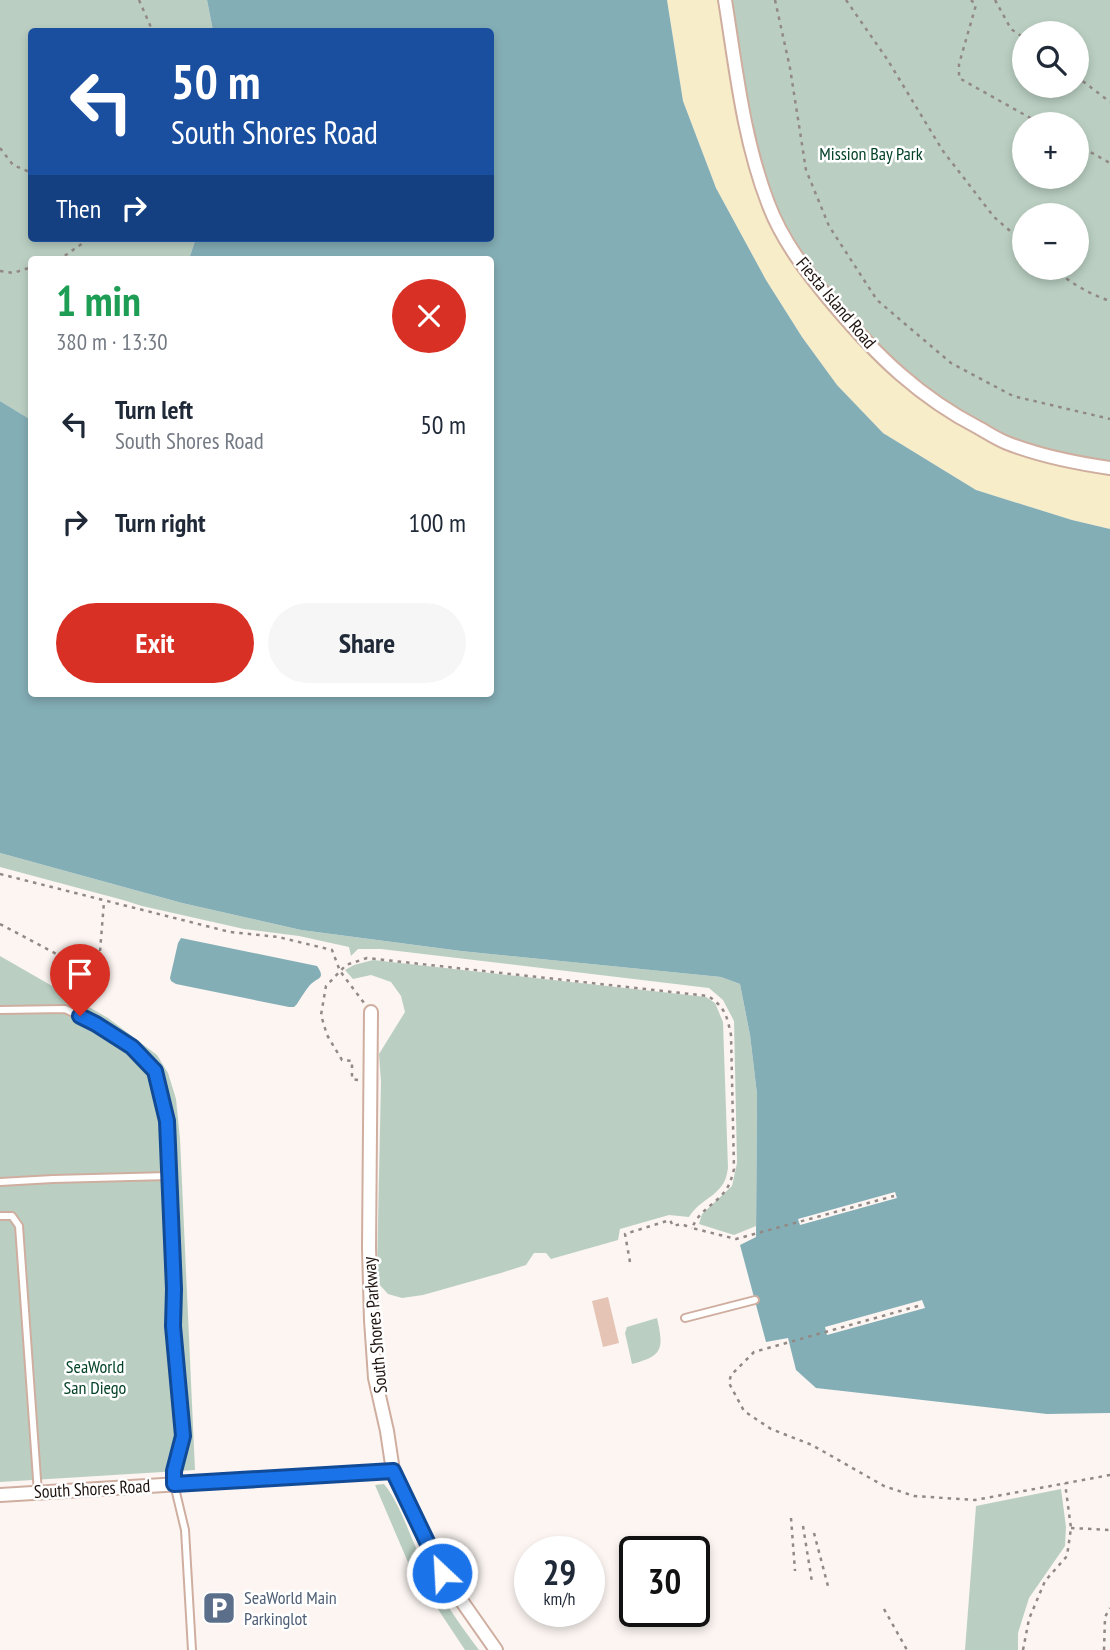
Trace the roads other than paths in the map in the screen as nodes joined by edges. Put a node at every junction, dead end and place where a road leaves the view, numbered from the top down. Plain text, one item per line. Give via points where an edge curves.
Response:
1 (725, 0) edge
2 (1110, 468) edge
3 (0, 1010) edge
4 (371, 1012) road end
5 (169, 1176) junction
6 (0, 1182) edge
7 (0, 1216) edge
8 (755, 1300) dead end
9 (685, 1318) dead end
10 (393, 1471) junction
11 (174, 1484) junction
12 (38, 1493) junction
13 (0, 1495) edge
14 (192, 1650) edge
15 (496, 1650) edge

1 - 2 street, Fiesta Island Road via 747,134 768,203 816,284 861,336 949,412 1006,443 1070,463
3 - 5 lane via 65,1009 132,1047 155,1071 167,1121
4 - 10 street, South Shores Parkway via 371,1320 375,1378
5 - 6 lane
5 - 11 lane via 173,1326 183,1436
7 - 12 lane via 12,1216 19,1226
8 - 9 lane
10 - 11 street, South Shores Road
10 - 15 street, South Shores Parkway via 442,1573
11 - 12 street, South Shores Road
11 - 14 lane via 186,1530
12 - 13 street, South Shores Road

